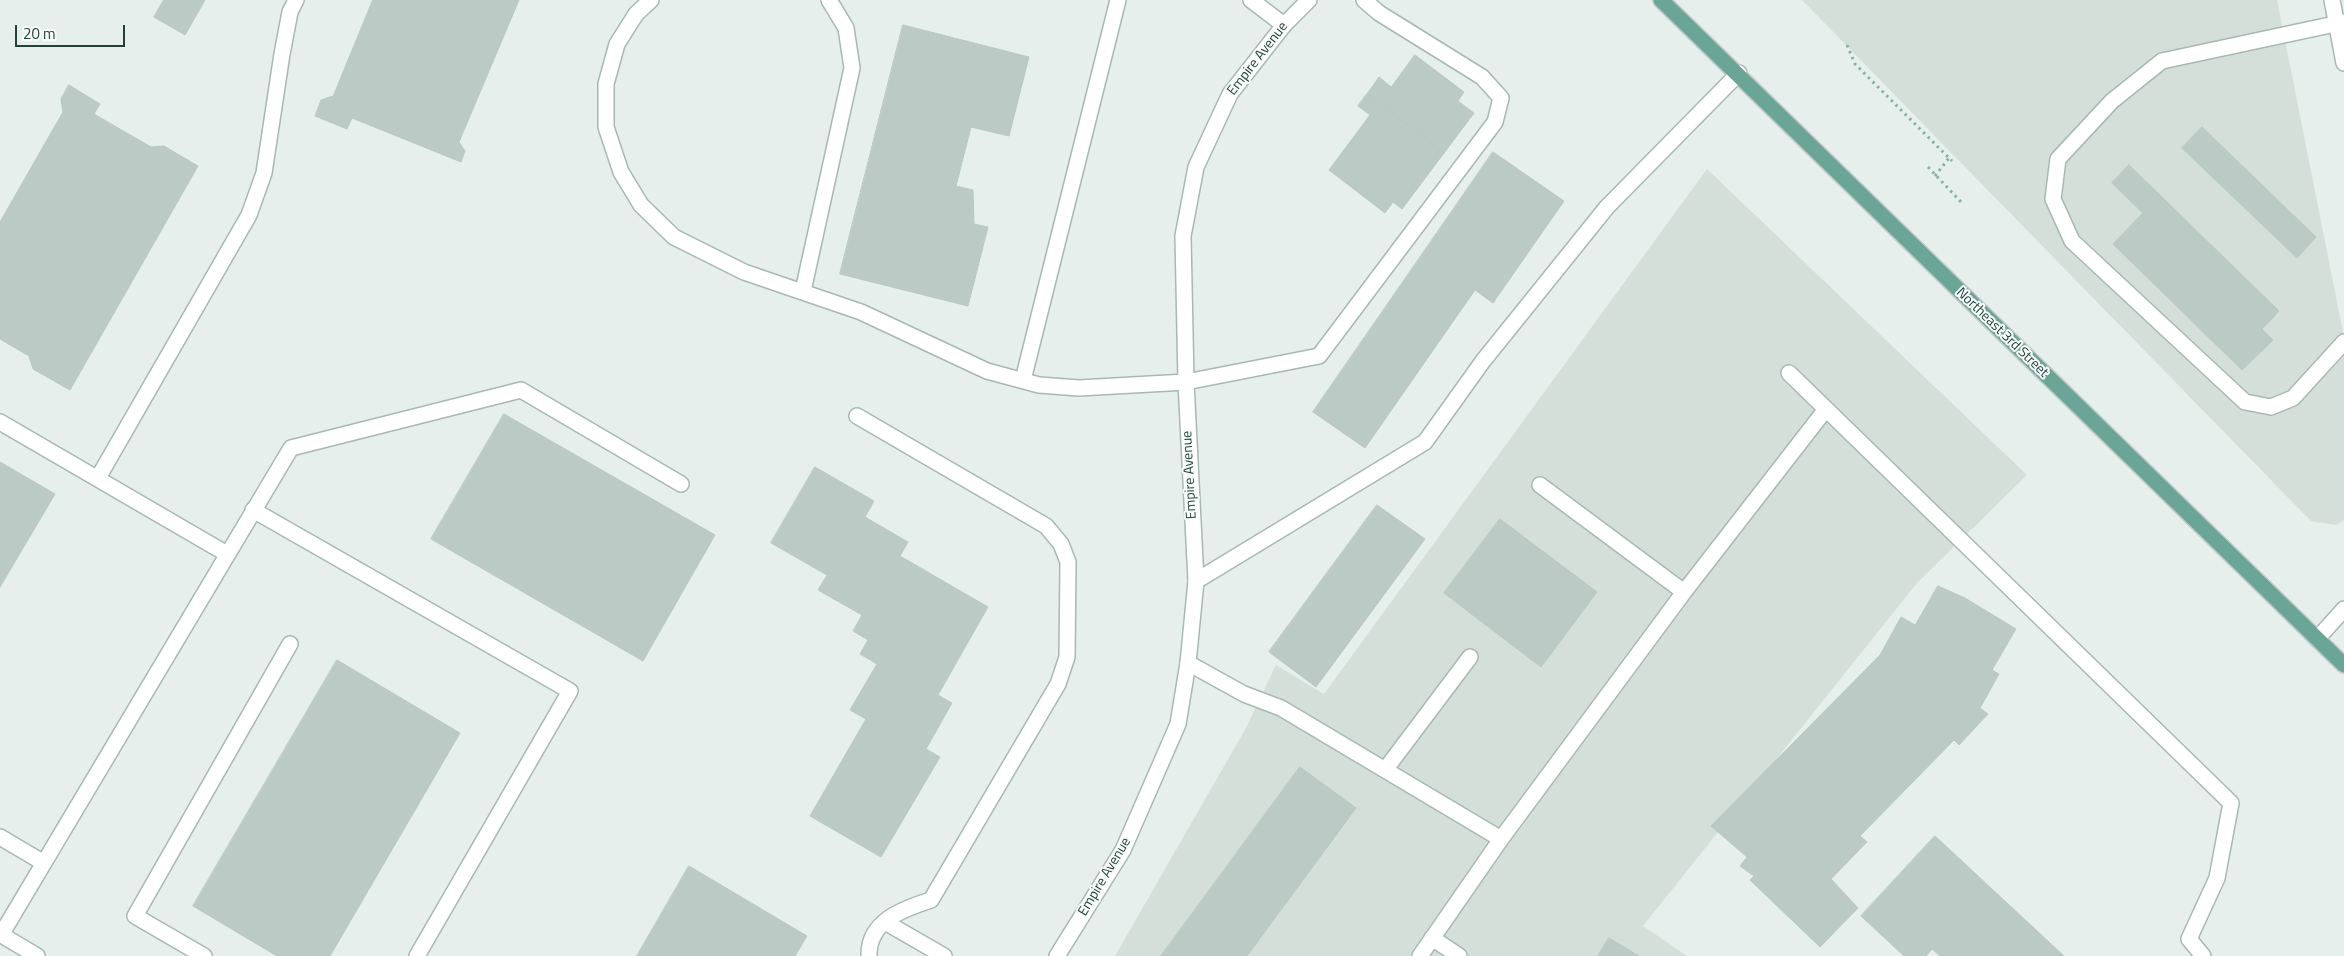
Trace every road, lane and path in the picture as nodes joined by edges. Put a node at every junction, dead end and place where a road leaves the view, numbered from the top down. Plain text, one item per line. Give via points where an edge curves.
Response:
1 (296, 0) edge
2 (650, 0) edge
3 (829, 0) edge
4 (1118, 0) edge
5 (1251, 0) edge
6 (1308, 0) edge
7 (1364, 0) edge
8 (1661, 0) edge
9 (2332, 0) edge
10 (2340, 23) edge
11 (1284, 25) junction
12 (1847, 45) dead end
13 (2344, 63) edge
14 (1739, 73) junction
15 (1928, 168) dead end
16 (1935, 176) junction
17 (1962, 203) dead end
18 (803, 291) junction
19 (2344, 342) edge
20 (1790, 374) dead end
21 (1023, 380) junction
22 (1186, 382) junction
23 (1826, 409) junction
24 (858, 416) dead end
25 (0, 422) edge
26 (98, 478) junction
27 (681, 484) dead end
28 (1540, 485) dead end
29 (254, 510) junction
30 (227, 554) junction
31 (1196, 581) junction
32 (1684, 592) junction
33 (2344, 609) edge
34 (2317, 639) junction
35 (290, 644) dead end
36 (1470, 657) dead end
37 (1188, 663) junction
38 (2344, 665) edge
39 (1385, 770) junction
40 (0, 838) edge
41 (1501, 839) junction
42 (44, 863) junction
43 (885, 922) junction
44 (1, 935) edge
45 (1432, 938) junction
46 (37, 956) edge
47 (204, 956) edge
48 (417, 956) edge
49 (869, 956) edge
50 (944, 956) edge
51 (1057, 956) edge
52 (1420, 956) edge
53 (1460, 956) edge
54 (2203, 956) edge

1 - 26 street via 290,12 282,54 264,173 249,215
2 - 18 street via 636,14 617,44 606,84 606,127 621,172 641,206 674,237 744,272
3 - 18 street via 846,28 852,68
4 - 21 street
5 - 11 street
6 - 11 street, Empire Avenue
7 - 22 street via 1379,13 1482,78 1501,98 1495,122 1319,356
8 - 14 main road, Northeast 3rd Street
9 - 10 street
10 - 13 street
10 - 19 street via 2162,61 2112,101 2058,159 2053,199 2072,241 2246,402 2271,407 2293,398
11 - 22 street, Empire Avenue via 1230,94 1196,166 1182,236
12 - 16 path via 1855,64 1951,160
14 - 31 street via 1607,207 1483,360 1425,442
14 - 34 main road, Northeast 3rd Street
15 - 16 path
16 - 17 path
18 - 21 street via 861,312 988,371
20 - 23 street
21 - 22 street via 1040,385 1079,388
22 - 31 street, Empire Avenue
23 - 32 street
23 - 54 street via 2231,803 2217,878 2189,939
24 - 43 street via 1046,526 1061,544 1068,562 1067,657 1058,684 931,900 899,910
25 - 26 street
26 - 30 street
27 - 29 street via 521,390 291,448
28 - 32 street
29 - 30 street
29 - 48 street via 570,691
30 - 42 street
31 - 37 street, Empire Avenue
32 - 41 street
33 - 34 street
34 - 38 main road, Northeast 3rd Street
35 - 47 street via 134,916
36 - 39 street
37 - 39 street via 1244,694 1281,708
37 - 51 street, Empire Avenue via 1178,724 1123,850
39 - 41 street
40 - 42 street
41 - 45 street
42 - 44 street
43 - 49 street via 878,927 869,946
43 - 50 street
44 - 46 street
45 - 52 street
45 - 53 street

